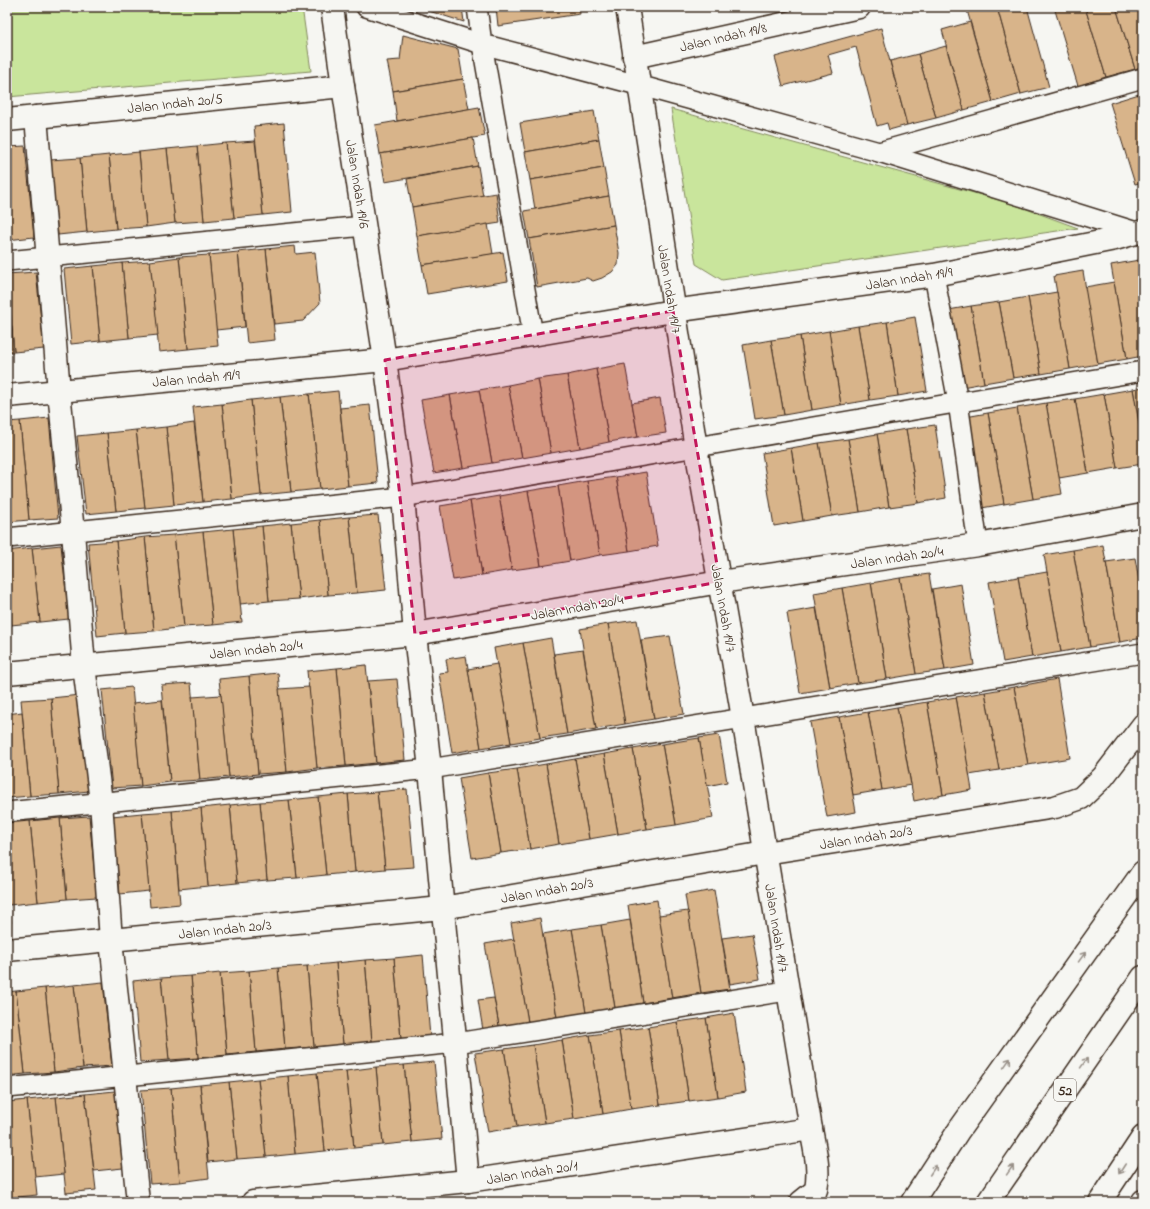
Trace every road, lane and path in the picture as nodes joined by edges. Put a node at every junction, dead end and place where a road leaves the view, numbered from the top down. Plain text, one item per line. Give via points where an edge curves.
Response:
1 (332, 7) edge
2 (366, 7) edge
3 (477, 7) edge
4 (627, 7) edge
5 (859, 7) edge
6 (482, 44) junction
7 (634, 57) junction
8 (1143, 78) edge
9 (638, 85) junction
10 (343, 86) junction
11 (36, 117) junction
12 (7, 120) edge
13 (879, 152) junction
14 (364, 226) junction
15 (1142, 232) edge
16 (48, 257) junction
17 (7, 261) edge
18 (934, 276) junction
19 (673, 311) junction
20 (533, 335) junction
21 (385, 360) junction
22 (1143, 371) edge
23 (59, 391) junction
24 (7, 396) edge
25 (958, 402) junction
26 (696, 448) junction
27 (403, 497) junction
28 (1143, 515) edge
29 (73, 532) junction
30 (7, 538) edge
31 (978, 545) junction
32 (720, 582) junction
33 (416, 634) junction
34 (1143, 653) edge
35 (84, 666) junction
36 (7, 673) edge
37 (743, 718) junction
38 (1143, 725) edge
39 (430, 769) junction
40 (101, 802) junction
41 (7, 812) edge
42 (765, 853) junction
43 (1143, 872) edge
44 (442, 908) junction
45 (110, 940) junction
46 (7, 950) edge
47 (1143, 977) edge
48 (787, 991) junction
49 (456, 1043) junction
50 (125, 1076) junction
51 (7, 1088) edge
52 (811, 1129) junction
53 (1143, 1137) edge
54 (468, 1181) junction
55 (138, 1202) edge
56 (253, 1202) edge
57 (801, 1202) edge
58 (912, 1202) edge
59 (988, 1202) edge
60 (1100, 1202) edge

1 - 10 main road, Jalan Indah 19/6
2 - 6 lane
3 - 6 lane
4 - 7 main road, Jalan Indah 19/7
5 - 7 main road, Jalan Indah 19/8
6 - 9 lane
6 - 20 lane
7 - 9 main road, Jalan Indah 19/7
8 - 13 lane
9 - 13 lane
9 - 19 main road, Jalan Indah 19/7
10 - 11 main road, Jalan Indah 20/5
10 - 14 main road, Jalan Indah 19/6
11 - 12 main road, Jalan Indah 20/5
11 - 16 main road
13 - 15 lane
14 - 16 lane
14 - 21 main road, Jalan Indah 19/6
15 - 18 main road, Jalan Indah 19/9
16 - 17 lane
16 - 23 main road
18 - 19 main road, Jalan Indah 19/9
18 - 25 lane
19 - 20 main road, Jalan Indah 19/9
19 - 26 main road, Jalan Indah 19/7
20 - 21 main road, Jalan Indah 19/9
21 - 23 main road, Jalan Indah 19/9
21 - 27 main road, Jalan Indah 19/6
22 - 25 lane
23 - 24 main road, Jalan Indah 19/9
23 - 29 main road
25 - 26 lane
25 - 31 lane
26 - 27 lane
26 - 32 main road, Jalan Indah 19/7
27 - 29 lane
27 - 33 main road, Jalan Indah 19/6
28 - 31 main road, Jalan Indah 20/4
29 - 30 lane
29 - 35 main road
31 - 32 main road, Jalan Indah 20/4
32 - 33 main road, Jalan Indah 20/4
32 - 37 main road, Jalan Indah 19/7
33 - 35 main road, Jalan Indah 20/4
33 - 39 main road, Jalan Indah 19/6
34 - 37 lane
35 - 36 main road, Jalan Indah 20/4
35 - 40 main road
37 - 39 lane
37 - 42 main road, Jalan Indah 19/7
38 - 42 main road, Jalan Indah 20/3 via 1103,778 1081,798 1055,807
39 - 40 lane
39 - 44 main road, Jalan Indah 19/6
40 - 41 lane
40 - 45 main road
42 - 44 main road, Jalan Indah 20/3
42 - 48 main road, Jalan Indah 19/7
58 -> 43 main road
44 - 45 main road, Jalan Indah 20/3
44 - 49 main road, Jalan Indah 19/6
45 - 46 main road, Jalan Indah 20/3
45 - 50 main road
59 -> 47 main road, 52
48 - 49 lane
48 - 52 main road, Jalan Indah 19/7
49 - 50 lane
49 - 54 main road, Jalan Indah 19/6
50 - 51 lane
50 - 55 main road
52 - 54 main road, Jalan Indah 20/1
52 - 57 main road, Jalan Indah 19/7 via 818,1162 818,1177 816,1190
53 -> 60 main road
54 - 56 main road, Jalan Indah 20/1

